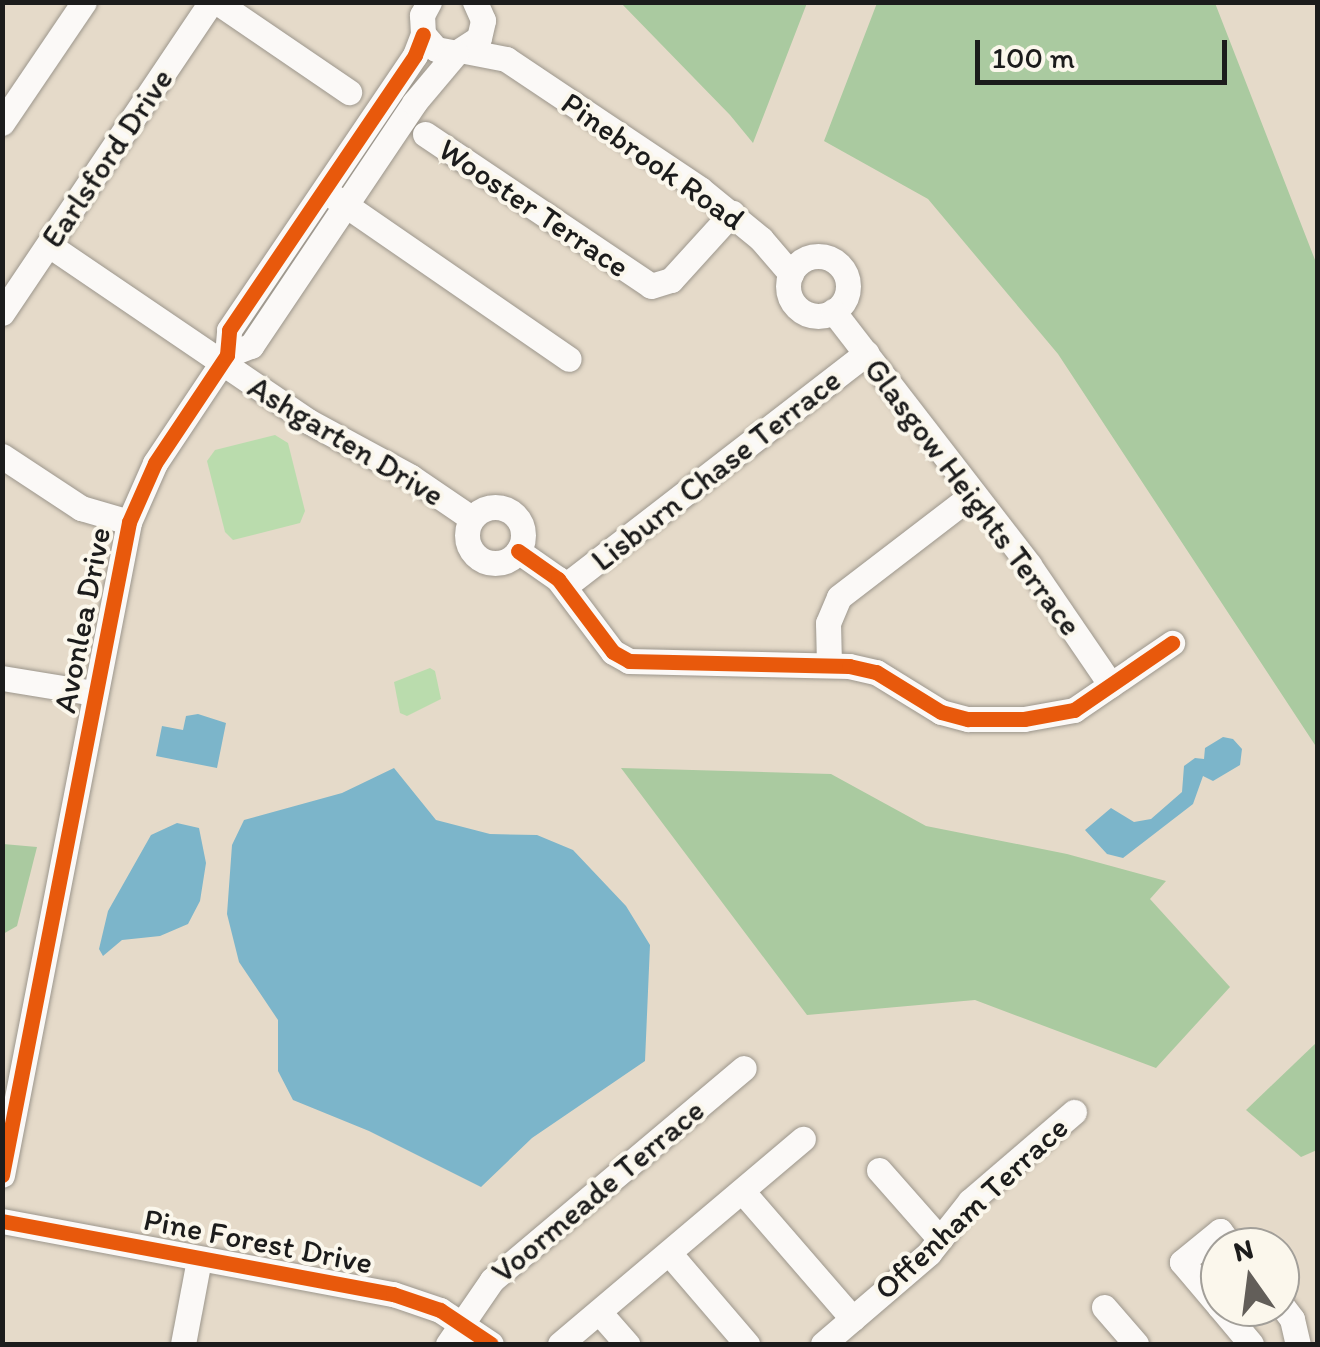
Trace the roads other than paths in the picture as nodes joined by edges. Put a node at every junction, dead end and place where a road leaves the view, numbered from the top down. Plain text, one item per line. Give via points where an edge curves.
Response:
1 (84, 2) edge
2 (404, 2) edge
3 (206, 5) edge
4 (479, 11) edge
5 (425, 20) edge
6 (460, 52) junction
7 (506, 59) junction
8 (349, 92) dead end
9 (2, 123) edge
10 (425, 134) dead end
11 (322, 189) junction
12 (344, 205) junction
13 (732, 213) junction
14 (49, 245) junction
15 (790, 274) junction
16 (833, 311) junction
17 (2, 313) edge
18 (866, 353) junction
19 (224, 359) junction
20 (569, 359) dead end
21 (2, 456) edge
22 (974, 494) junction
23 (472, 518) junction
24 (128, 522) junction
25 (518, 551) junction
26 (565, 586) junction
27 (1172, 643) dead end
28 (829, 664) junction
29 (2, 678) edge
30 (1111, 685) junction
31 (94, 693) junction
32 (744, 1068) dead end
33 (1074, 1112) dead end
34 (803, 1140) dead end
35 (879, 1170) dead end
36 (2, 1176) edge
37 (742, 1191) junction
38 (2, 1221) edge
39 (939, 1238) junction
40 (1200, 1248) edge
41 (669, 1253) junction
42 (199, 1259) junction
43 (1200, 1283) edge
44 (1104, 1307) dead end
45 (599, 1312) junction
46 (852, 1319) junction
47 (455, 1333) edge
48 (184, 1344) edge
49 (491, 1344) edge
50 (560, 1344) edge
51 (627, 1344) edge
52 (747, 1344) edge
53 (823, 1344) edge
54 (1136, 1344) edge

1 - 9 street
2 - 5 street
3 - 8 street
3 - 14 street, Earlsford Drive
4 - 6 street, Avonlea Drive via 479,38
4 - 7 street, Pinebrook Road
5 - 6 street, Pinebrook Road via 436,49
5 - 11 street, Avonlea Drive via 415,55
6 - 7 street, Pinebrook Road
6 - 12 street, Avonlea Drive via 430,81
7 - 13 street, Pinebrook Road
10 - 13 street, Wooster Terrace via 651,286 671,280
11 - 12 street
11 - 19 street, Avonlea Drive via 229,330
12 - 19 street, Avonlea Drive via 250,346
12 - 20 street
13 - 15 street, Pinebrook Road
14 - 17 street, Earlsford Drive
14 - 19 street, Ashgarten Drive
15 - 16 street via 788,292 797,307 813,315
15 - 16 street via 811,256 837,262 848,286
16 - 18 street, Glasgow Heights Terrace
18 - 22 street, Glasgow Heights Terrace
18 - 26 street, Lisburn Chase Terrace
19 - 23 street, Ashgarten Drive via 308,421
19 - 24 street, Avonlea Drive via 154,463
21 - 24 street via 81,508
22 - 28 street via 839,597 828,623
22 - 30 street, Glasgow Heights Terrace
23 - 25 street, Ashgarten Drive via 484,508 508,509 523,528
23 - 25 street, Ashgarten Drive via 467,542 482,560 498,563
24 - 31 street, Avonlea Drive
25 - 26 street
26 - 28 street via 614,652 629,661
27 - 30 street
28 - 30 street via 876,672 941,712 968,720 1062,714
29 - 31 street
31 - 36 street, Avonlea Drive
32 - 47 street, Voormeade Terrace via 492,1280
33 - 39 street, Offenham Terrace via 970,1202
34 - 37 street
35 - 39 street
37 - 41 street
37 - 46 street
38 - 42 street, Pine Forest Drive
39 - 46 street, Offenham Terrace
40 - 43 street via 1182,1262
41 - 45 street
41 - 52 street
42 - 47 street, Pine Forest Drive via 393,1294 427,1304
42 - 48 street
44 - 54 street
45 - 50 street
45 - 51 street
46 - 53 street, Offenham Terrace
47 - 49 street, Pine Forest Drive

